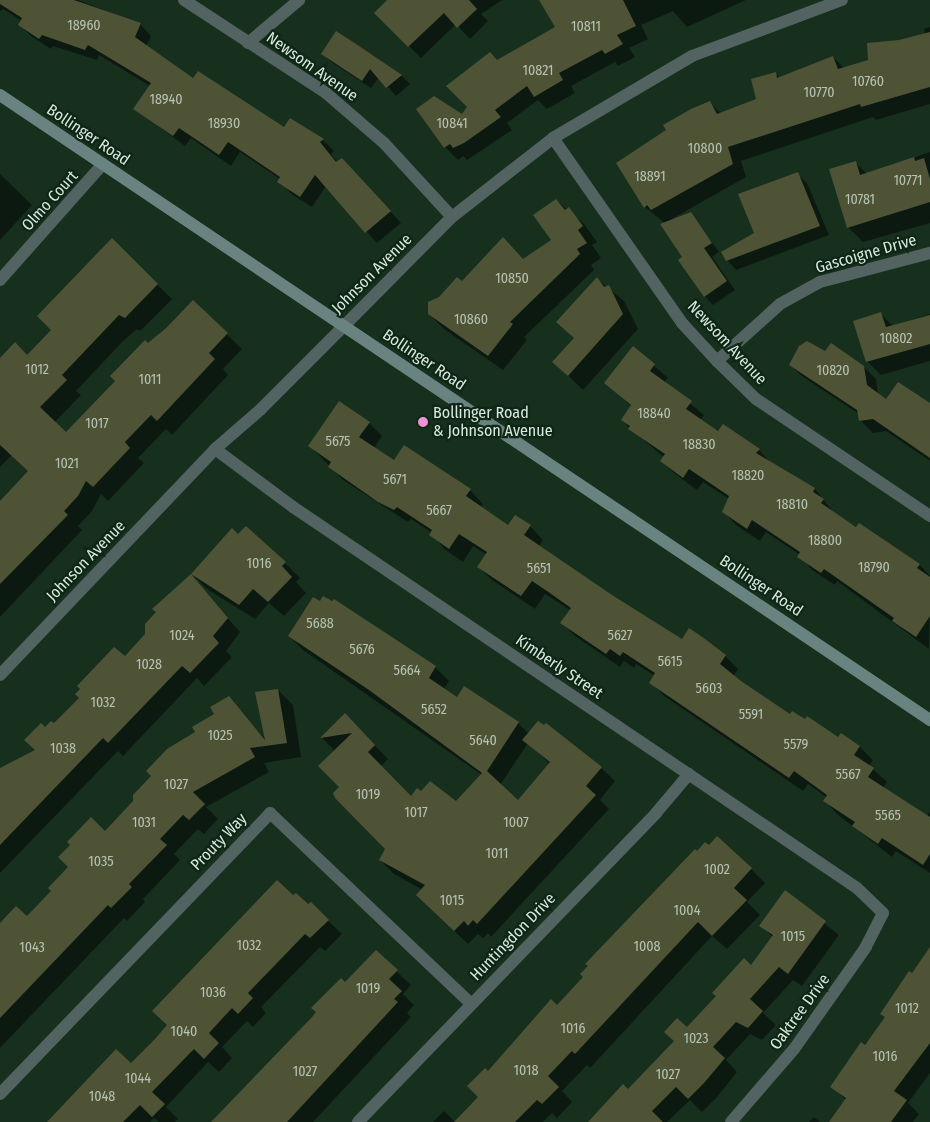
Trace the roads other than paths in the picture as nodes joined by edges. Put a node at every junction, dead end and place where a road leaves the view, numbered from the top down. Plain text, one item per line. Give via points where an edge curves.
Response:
1 (184, 0) edge
2 (299, 0) edge
3 (842, 0) edge
4 (248, 43) junction
5 (0, 95) edge
6 (554, 138) junction
7 (103, 164) junction
8 (452, 217) junction
9 (930, 253) edge
10 (0, 280) edge
11 (344, 326) junction
12 (717, 361) junction
13 (215, 449) junction
14 (930, 516) edge
15 (0, 675) edge
16 (930, 720) edge
17 (689, 774) junction
18 (883, 914) joint
19 (471, 1004) junction
20 (0, 1094) edge
21 (358, 1122) edge
22 (731, 1122) edge

1 - 4 street, Newsom Avenue
2 - 4 street
3 - 6 street, Johnson Avenue via 692,56
4 - 8 street, Newsom Avenue via 326,93 384,143
5 - 7 main road, Bollinger Road
6 - 8 street, Johnson Avenue
6 - 12 street, Newsom Avenue via 682,323
7 - 10 street, Olmo Court
7 - 11 main road, Bollinger Road
8 - 11 street, Johnson Avenue
9 - 12 street, Gascoigne Drive via 820,282 780,304
11 - 13 street, Johnson Avenue via 260,410
11 - 16 main road, Bollinger Road
12 - 14 street, Newsom Avenue via 756,399
13 - 15 street, Johnson Avenue
13 - 17 street, Kimberly Street via 293,507
17 - 18 street, Kimberly Street via 857,888
17 - 19 street, Huntingdon Drive via 656,813
18 - 22 street, Oaktree Drive via 866,947 794,1049
19 - 20 street, Prouty Way via 270,813
19 - 21 street, Huntingdon Drive

